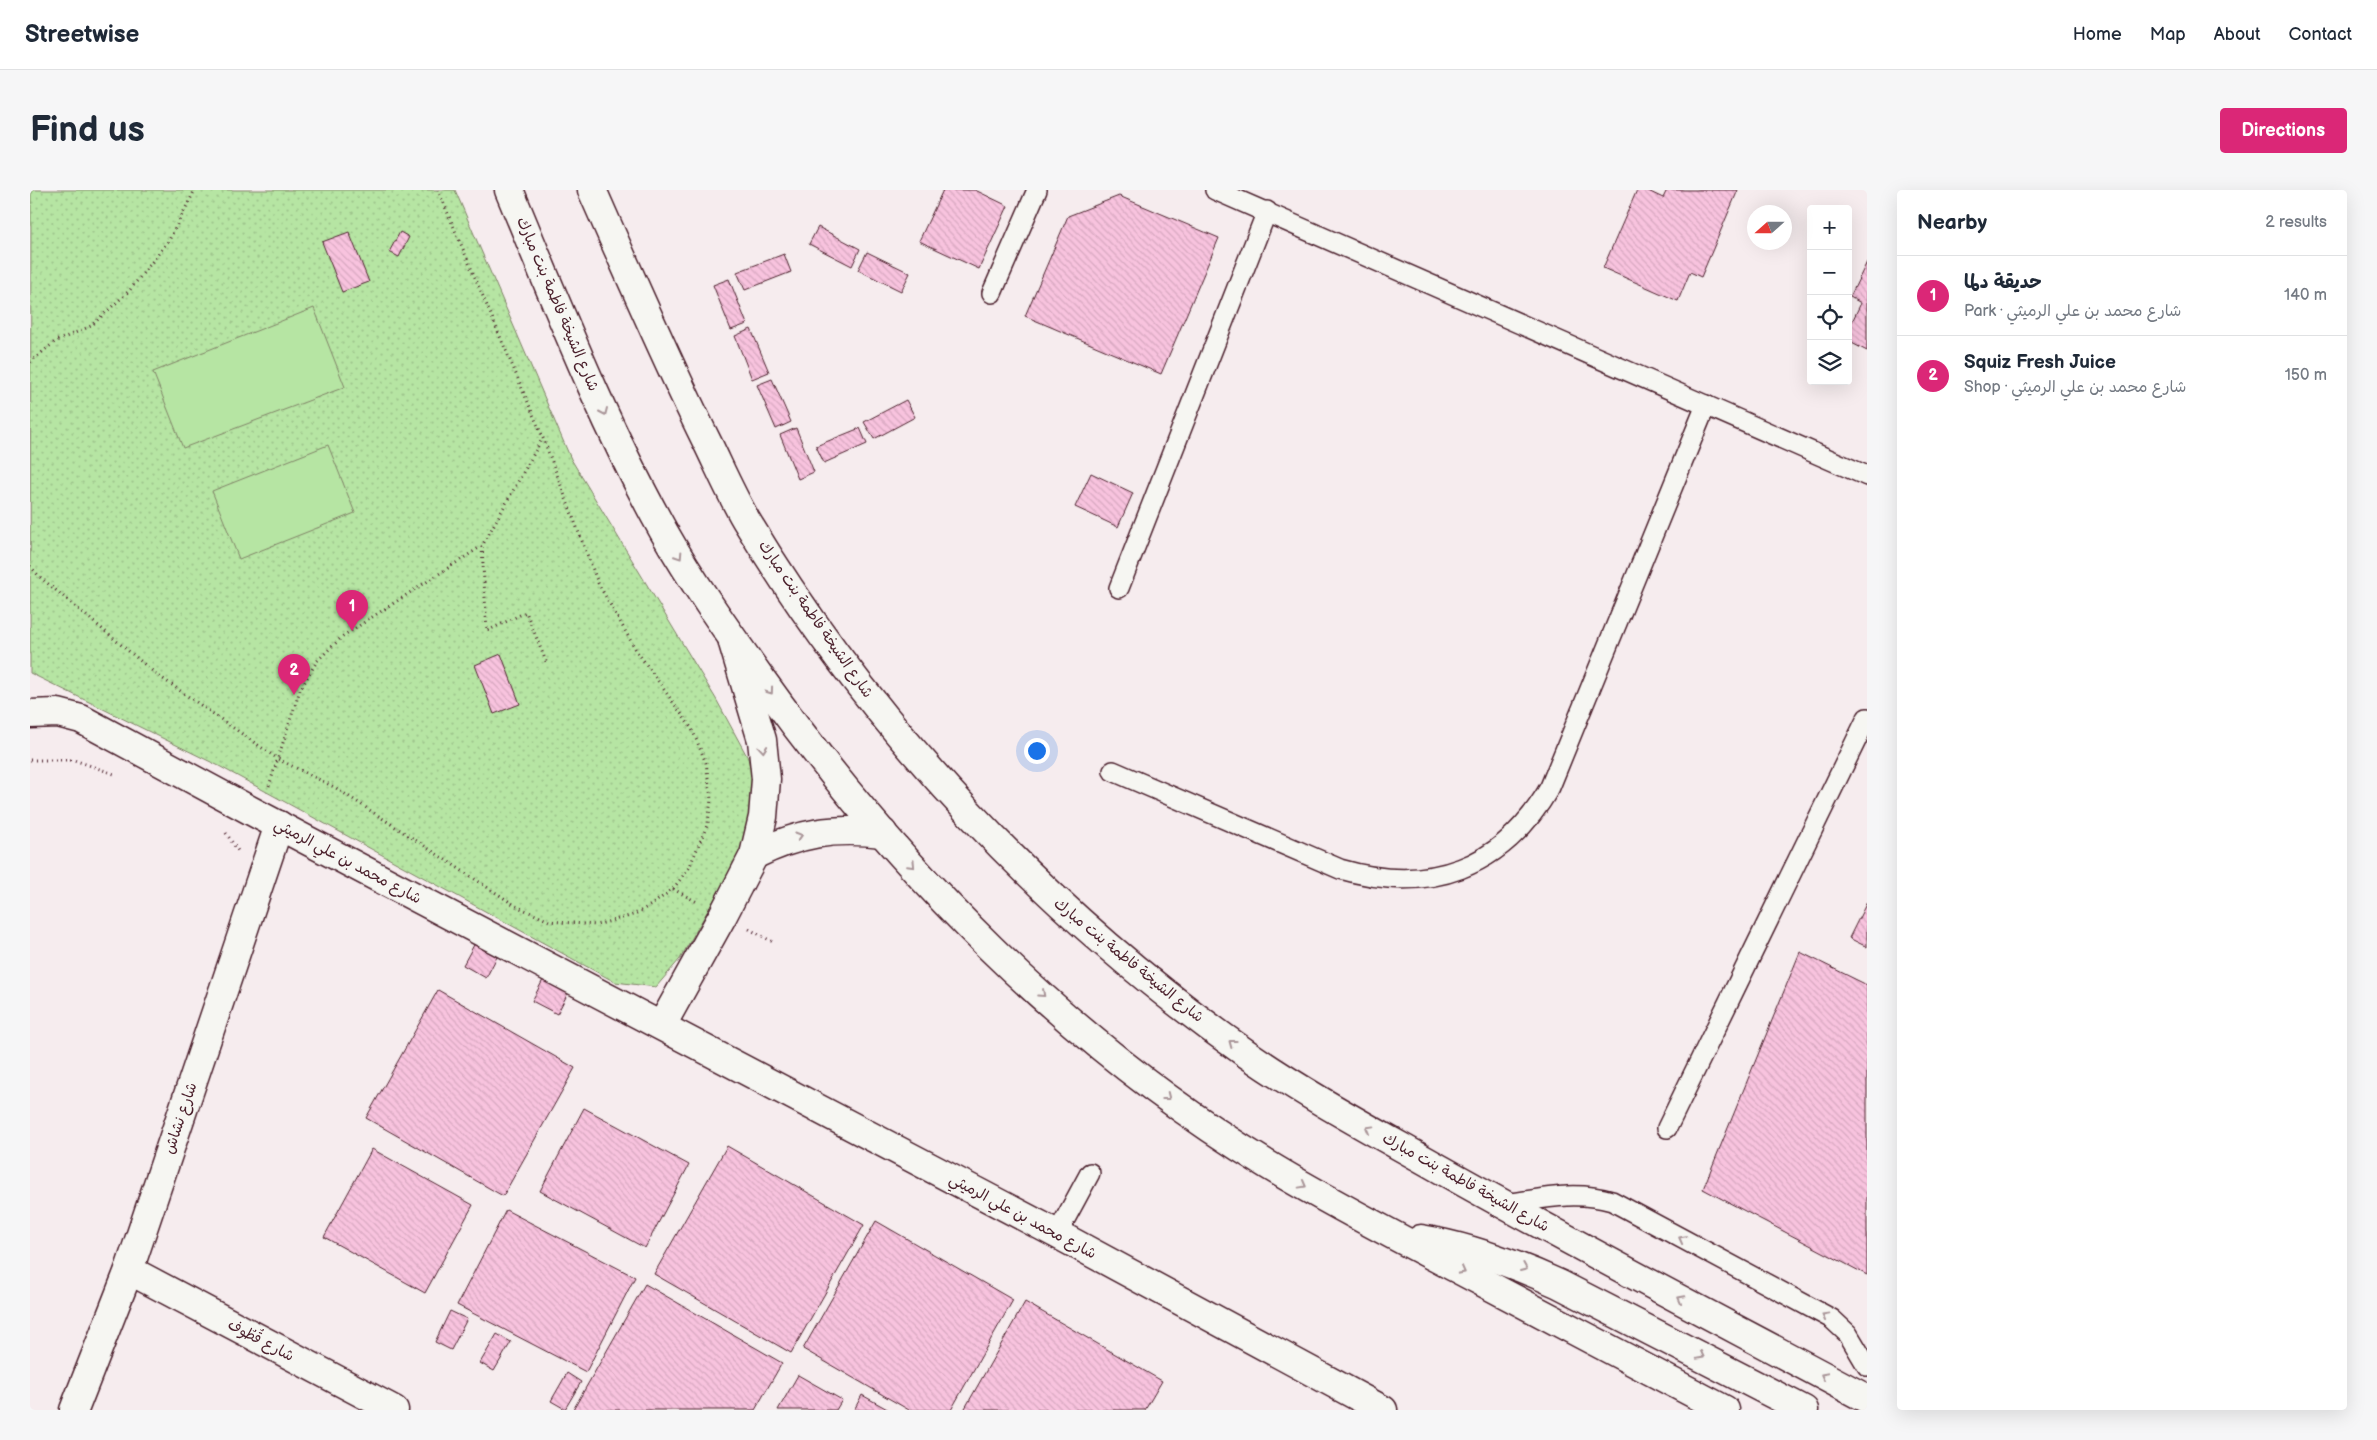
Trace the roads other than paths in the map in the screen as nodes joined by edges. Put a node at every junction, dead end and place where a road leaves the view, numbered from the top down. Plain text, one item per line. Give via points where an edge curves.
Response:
1 (509, 190) edge
2 (592, 190) edge
3 (1037, 190) edge
4 (1215, 190) edge
5 (1267, 211) junction
6 (992, 293) dead end
7 (1706, 405) junction
8 (1867, 476) edge
9 (1119, 588) dead end
10 (730, 635) junction
11 (30, 714) edge
12 (1867, 718) edge
13 (1113, 771) dead end
14 (269, 820) junction
15 (883, 833) junction
16 (754, 855) junction
17 (662, 1025) junction
18 (1667, 1128) dead end
19 (1090, 1173) dead end
20 (1504, 1204) junction
21 (1057, 1234) junction
22 (1392, 1234) junction
23 (128, 1270) junction
24 (1867, 1366) edge
25 (1867, 1399) edge
26 (74, 1410) edge
27 (394, 1410) edge
28 (1383, 1410) edge
29 (1725, 1410) edge
30 (1804, 1410) edge

1 -> 10 main road, شارع الشيخة فاطمة بنت مبارك via 606,416 664,533
20 -> 2 main road, شارع الشيخة فاطمة بنت مبارك via 1332,1107 1248,1055 1112,950 1057,902 952,793 847,668 744,516 692,414
3 - 6 lane
4 - 5 lane
5 - 7 lane
5 - 9 lane
7 - 8 lane
7 - 13 lane via 1550,787 1522,827 1484,858 1430,877 1388,880 1364,876 1340,869
10 -> 15 main road, شارع الشيخة فاطمة بنت مبارك via 787,714
10 -> 16 main road via 762,740 766,779 764,808
11 - 14 main road, شارع محمد بن علي الرميثي via 58,713 81,719
12 - 18 lane
14 - 17 main road, شارع محمد بن علي الرميثي
14 - 23 main road, شارع نشاش
16 -> 15 main road via 778,843 812,833 856,830
15 -> 22 main road, شارع الشيخة فاطمة بنت مبارك via 1005,961 1088,1035 1175,1103 1268,1165
16 - 17 main road
17 - 21 main road, شارع محمد بن علي الرميثي
19 - 21 lane
24 -> 20 lane via 1848,1334 1832,1319 1612,1201 1564,1195
25 -> 20 main road, شارع الشيخة فاطمة بنت مبارك
21 - 28 main road, شارع محمد بن علي الرميثي
22 -> 29 main road, شارع الشيخة فاطمة بنت مبارك
22 -> 30 main road via 1470,1250 1519,1266
23 - 26 main road, شارع نشاش
23 - 27 main road, شارع قُطُوف

